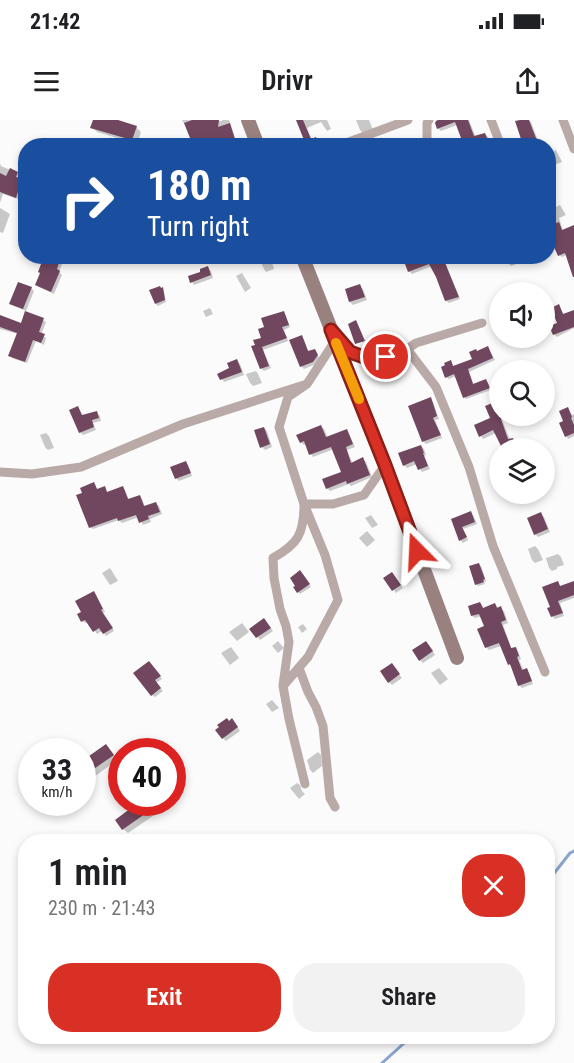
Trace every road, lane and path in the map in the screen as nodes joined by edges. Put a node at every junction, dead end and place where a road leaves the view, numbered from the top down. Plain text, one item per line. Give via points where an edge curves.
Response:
1 (248, 120) edge
2 (408, 120) edge
3 (429, 120) edge
4 (491, 120) edge
5 (563, 120) edge
6 (255, 138) edge
7 (360, 138) edge
8 (427, 138) edge
9 (498, 138) edge
10 (574, 149) edge
11 (305, 264) edge
12 (482, 323) dead end
13 (333, 335) junction
14 (407, 349) junction
15 (307, 384) junction
16 (385, 465) junction
17 (0, 472) edge
18 (304, 504) junction
19 (457, 658) dead end
20 (299, 668) junction
21 (545, 672) dead end
22 (283, 686) junction
23 (305, 784) dead end
24 (335, 807) dead end

1 - 6 street
2 - 7 street
3 - 8 street
4 - 9 street
5 - 10 street
11 - 13 street
12 - 14 street
13 - 14 street via 350,352 372,360
13 - 15 street
13 - 16 street
14 - 21 street via 436,387
15 - 17 street via 183,424 81,467 32,474
15 - 18 street via 288,398 279,427
16 - 18 street via 364,495 333,504
16 - 19 street
18 - 20 street via 338,600
18 - 22 street via 296,541 273,558 289,642
20 - 22 street
20 - 24 street via 323,726 330,798
22 - 23 street

